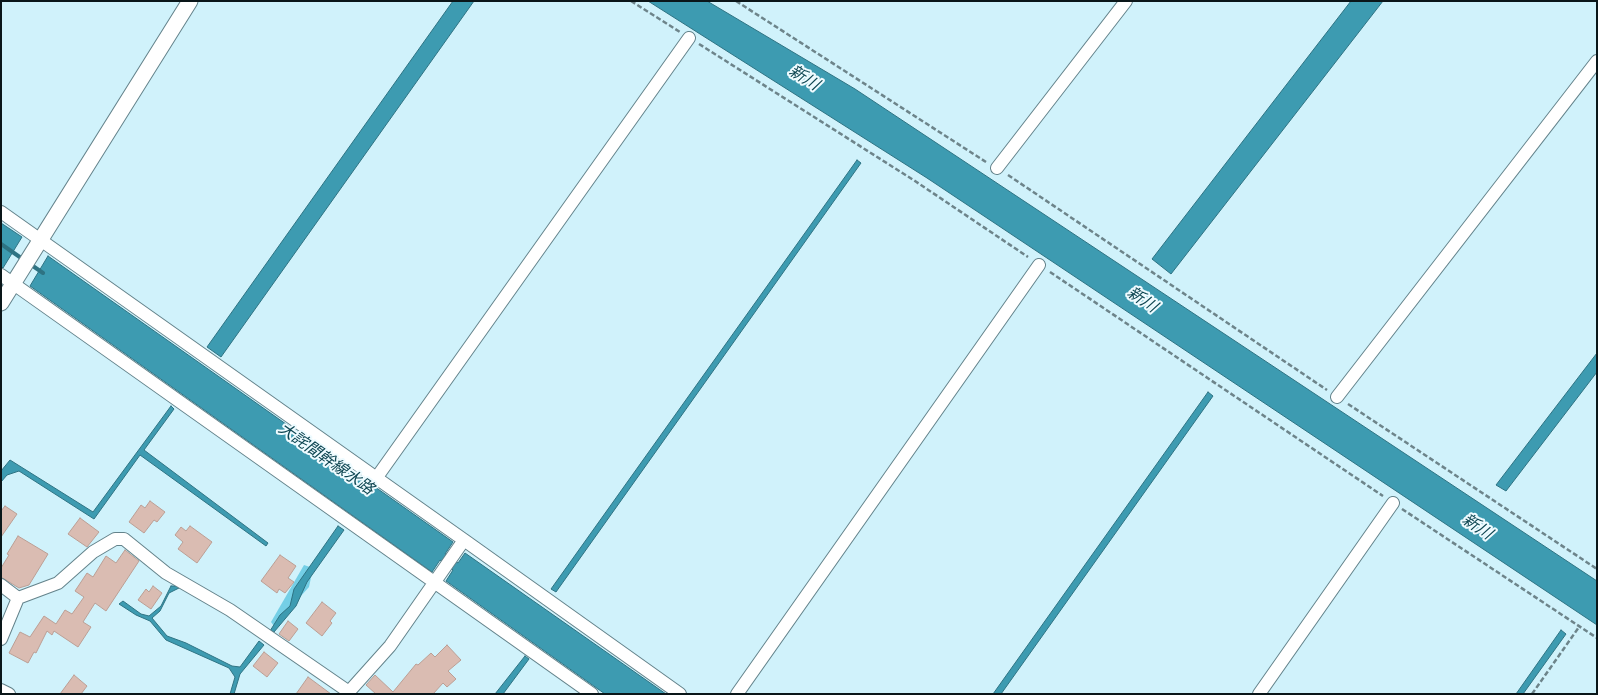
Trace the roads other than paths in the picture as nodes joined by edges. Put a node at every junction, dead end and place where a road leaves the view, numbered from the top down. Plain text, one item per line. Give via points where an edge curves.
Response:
1 (190, 1) edge
2 (1126, 1) edge
3 (689, 38) road end
4 (1597, 61) edge
5 (997, 168) road end
6 (1, 212) edge
7 (40, 240) junction
8 (1039, 265) road end
9 (7, 280) edge
10 (1, 303) edge
11 (1337, 397) road end
12 (377, 477) junction
13 (1393, 503) road end
14 (464, 540) junction
15 (435, 583) junction
16 (1, 585) edge
17 (18, 598) junction
18 (1, 639) edge
19 (1, 690) edge
20 (348, 693) edge
21 (9, 694) edge
22 (592, 694) edge
23 (680, 694) edge
24 (737, 694) edge
25 (1259, 694) edge

1 - 7 street
2 - 5 street
3 - 12 street
4 - 11 street
6 - 7 street
7 - 9 street via 22,270
7 - 12 street
8 - 24 street
9 - 10 street
9 - 15 street
12 - 14 street
13 - 25 street
14 - 15 street
14 - 23 street
15 - 20 street via 390,646
15 - 22 street
16 - 17 street
17 - 18 street
17 - 20 street via 58,583 92,552 115,539 124,539 166,573 230,610
19 - 21 street

